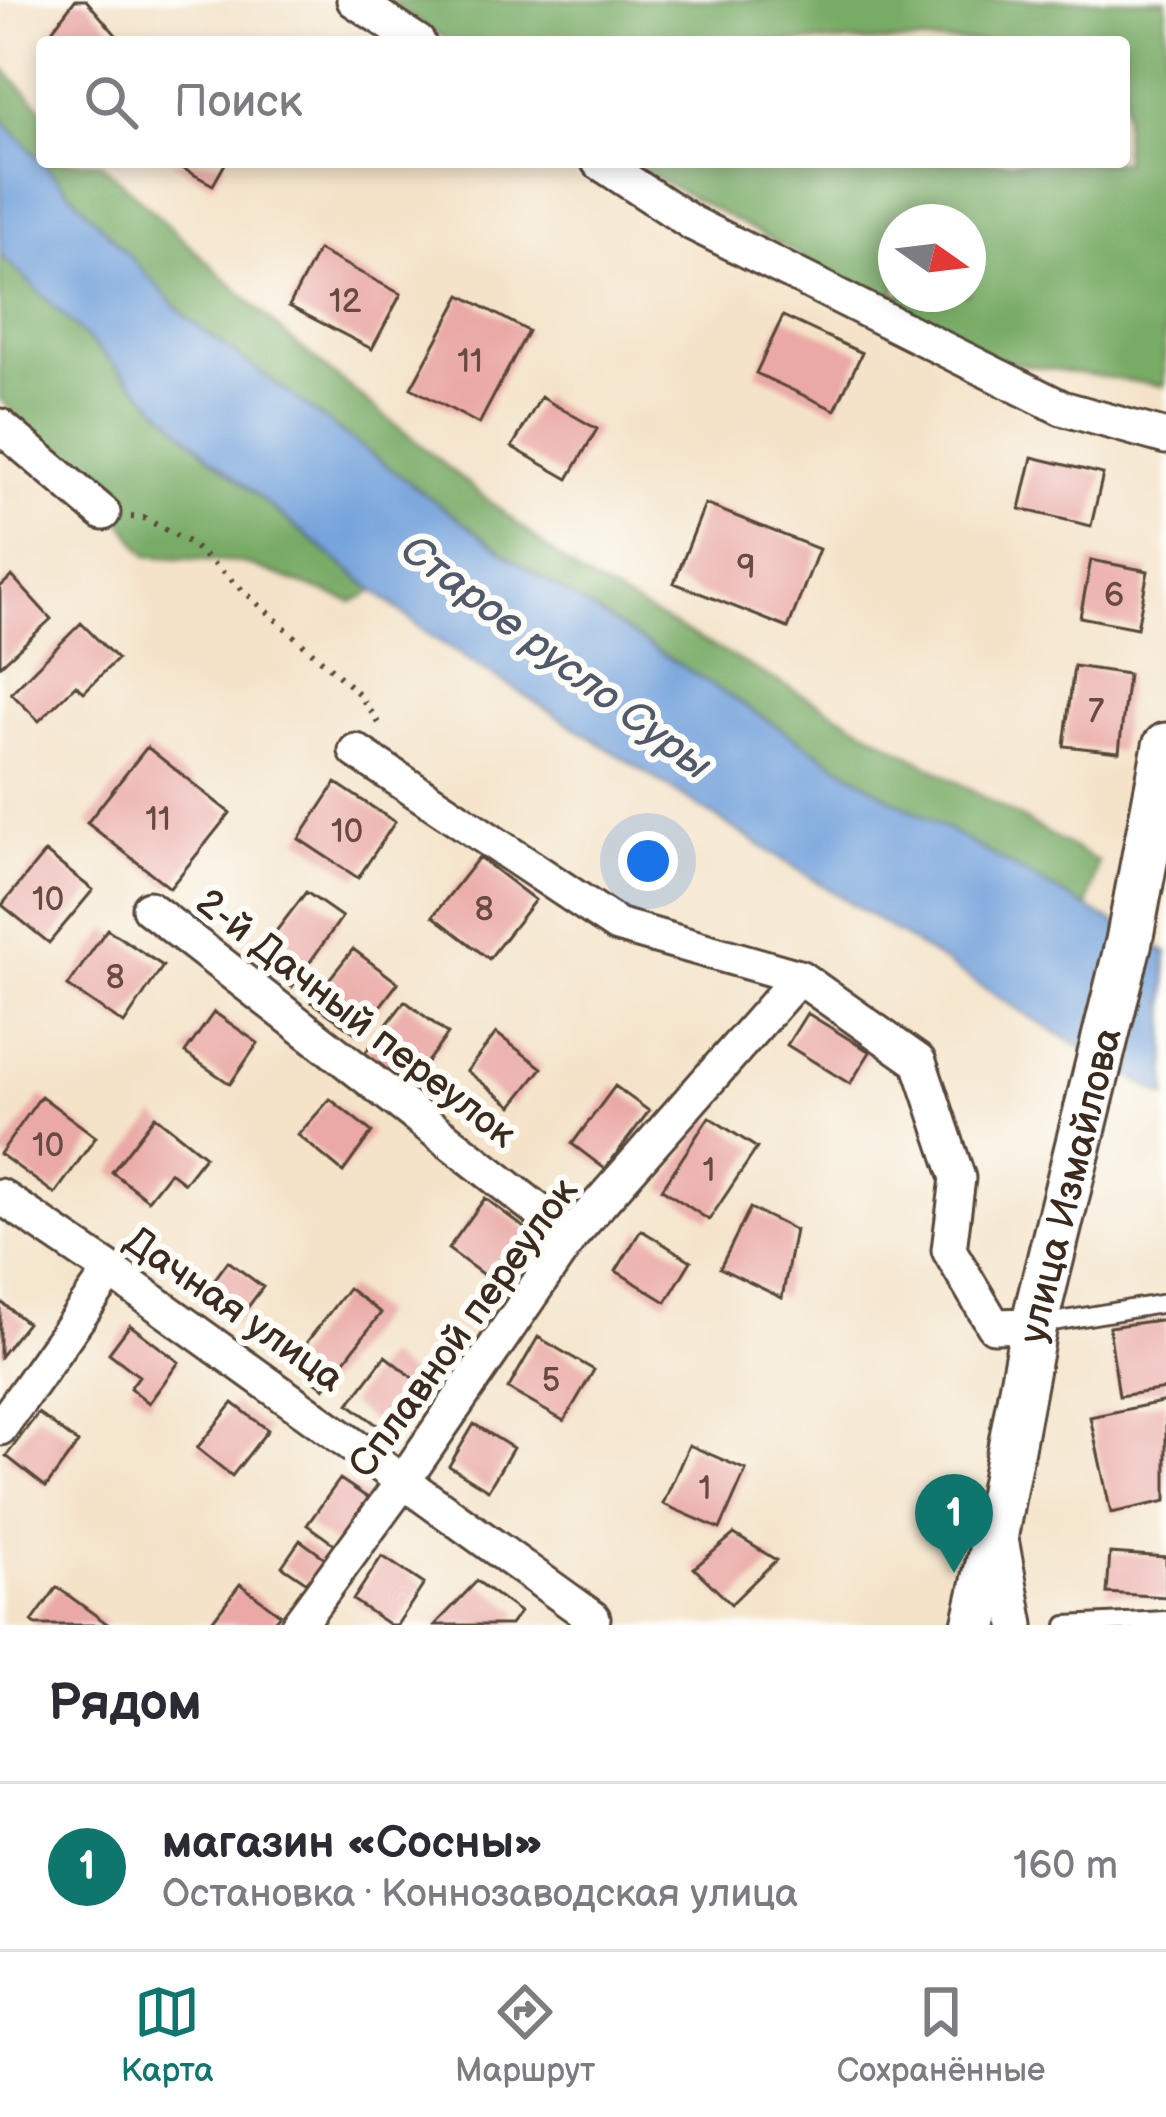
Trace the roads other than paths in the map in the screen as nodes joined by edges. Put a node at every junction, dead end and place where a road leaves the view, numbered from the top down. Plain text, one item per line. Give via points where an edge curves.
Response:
1 (354, 0) edge
2 (409, 36) edge
3 (608, 168) edge
4 (0, 426) edge
5 (1166, 437) edge
6 (103, 513) road end
7 (1166, 746) edge
8 (356, 751) dead end
9 (149, 908) dead end
10 (799, 977) junction
11 (0, 1196) edge
12 (571, 1236) junction
13 (111, 1270) junction
14 (1166, 1304) edge
15 (1034, 1325) junction
16 (0, 1428) edge
17 (404, 1480) junction
18 (995, 1537) junction
19 (593, 1618) dead end
20 (1166, 1620) edge
21 (298, 1625) edge
22 (975, 1625) edge
23 (1017, 1625) edge
24 (1066, 1625) edge

1 - 2 street
3 - 5 street via 692,223 1062,408
4 - 6 street
7 - 15 main road, улица Измайлова via 1129,941
8 - 10 street via 616,926
9 - 12 street, 2-й Дачный переулок
10 - 12 street, Сплавной переулок
10 - 15 street via 919,1062 958,1178 949,1250 994,1326
11 - 13 street, Дачная улица
12 - 17 street, Сплавной переулок
13 - 16 street
13 - 17 street, Дачная улица
14 - 15 lane
15 - 18 main road, улица Измайлова
17 - 19 street, Дачная улица
17 - 21 street, Сплавной переулок
18 - 22 main road, улица Измайлова
18 - 23 street
20 - 24 lane

